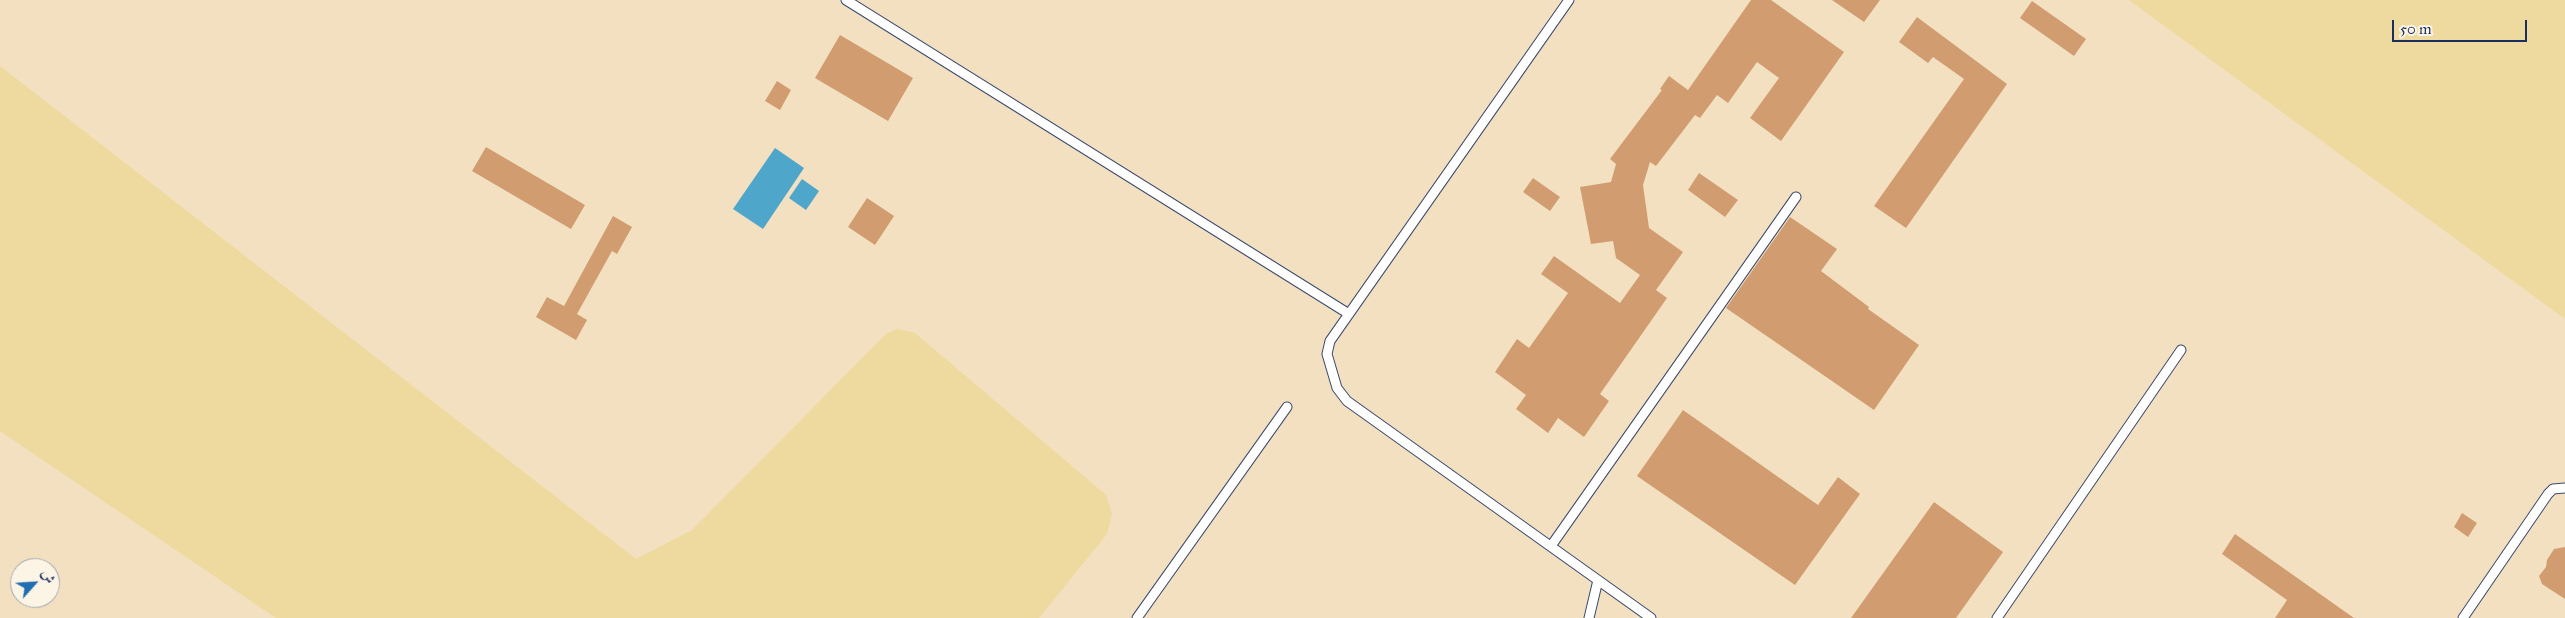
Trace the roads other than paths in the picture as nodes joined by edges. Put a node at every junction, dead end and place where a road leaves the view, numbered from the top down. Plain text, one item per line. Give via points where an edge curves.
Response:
1 (846, 0) edge
2 (1569, 0) edge
3 (1796, 197) dead end
4 (1349, 314) junction
5 (2181, 350) dead end
6 (1287, 406) dead end
7 (2565, 488) edge
8 (1550, 546) junction
9 (1598, 580) junction
10 (1137, 618) edge
11 (1590, 618) edge
12 (1652, 618) edge
13 (1997, 618) edge
14 (2463, 618) edge

1 - 4 lane
2 - 4 lane
3 - 8 lane
4 - 8 lane via 1330,341 1327,354 1337,388 1347,401
5 - 13 lane
6 - 10 lane
7 - 14 lane via 2560,487 2548,494
8 - 9 lane
9 - 11 lane
9 - 12 lane

